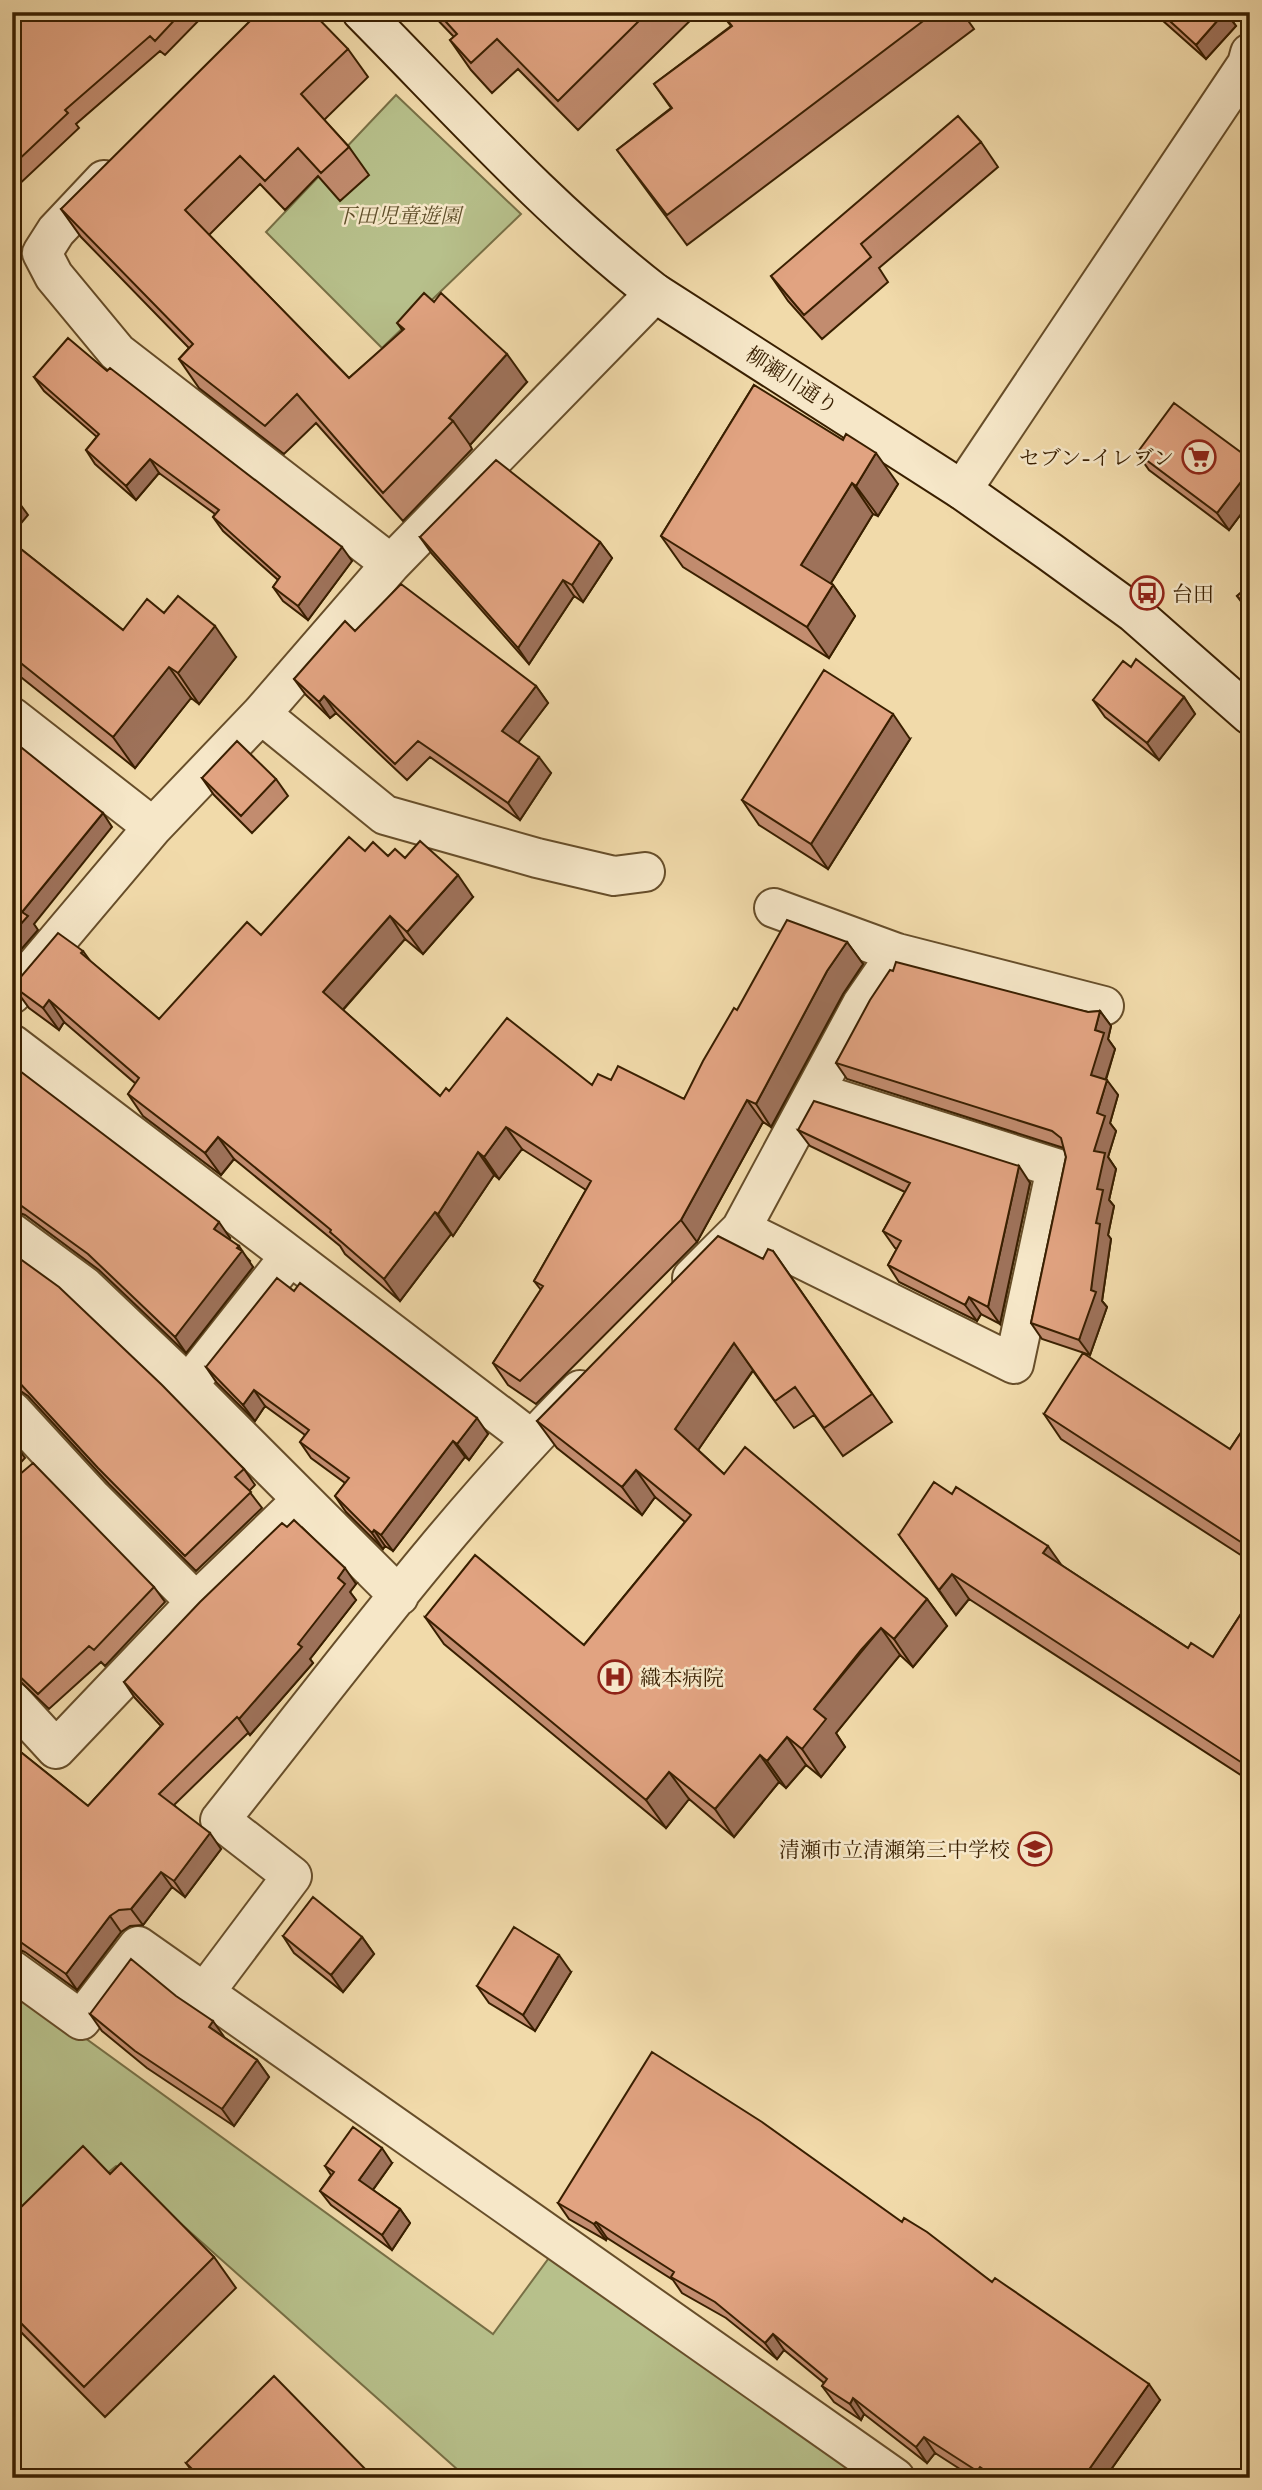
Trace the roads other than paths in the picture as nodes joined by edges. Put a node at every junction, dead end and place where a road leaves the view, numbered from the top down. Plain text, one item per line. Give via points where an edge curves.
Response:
1 (362, 12) edge
2 (1250, 53) edge
3 (131, 152) edge
4 (655, 293) junction
5 (962, 490) junction
6 (391, 564) junction
7 (261, 714) junction
8 (1250, 715) edge
9 (12, 717) edge
10 (153, 827) junction
11 (646, 872) dead end
12 (774, 908) dead end
13 (897, 953) junction
14 (12, 994) edge
15 (1104, 1006) dead end
16 (12, 1044) edge
17 (815, 1092) junction
18 (741, 1229) junction
19 (12, 1233) edge
20 (289, 1257) junction
21 (664, 1305) edge
22 (607, 1363) edge
23 (188, 1385) junction
24 (12, 1411) edge
25 (531, 1439) junction
26 (302, 1501) junction
27 (399, 1596) junction
28 (196, 1602) junction
29 (12, 1701) edge
30 (12, 1970) edge
31 (205, 1992) junction
32 (895, 2478) edge

1 - 4 street, 柳瀬川通り via 556,209
2 - 5 street via 1248,64
3 - 6 street via 56,231 42,253 54,276 117,352
4 - 5 street, 柳瀬川通り
4 - 6 street
5 - 8 street, 柳瀬川通り via 1134,613
6 - 7 street
7 - 10 street
7 - 11 street via 385,815 614,876
9 - 10 street
10 - 14 street
12 - 13 street
13 - 15 street
13 - 17 street via 862,1004
16 - 20 street
17 - 18 street
17 - 18 street via 1056,1168 1014,1364
18 - 21 street
19 - 23 street via 84,1286
20 - 23 street
20 - 25 street
22 - 25 street
23 - 26 street
24 - 28 street
25 - 27 street
26 - 27 street
26 - 28 street
27 - 31 street via 220,1821 292,1876
28 - 29 street via 56,1749
30 - 31 street via 81,2020 138,1946
31 - 32 street

